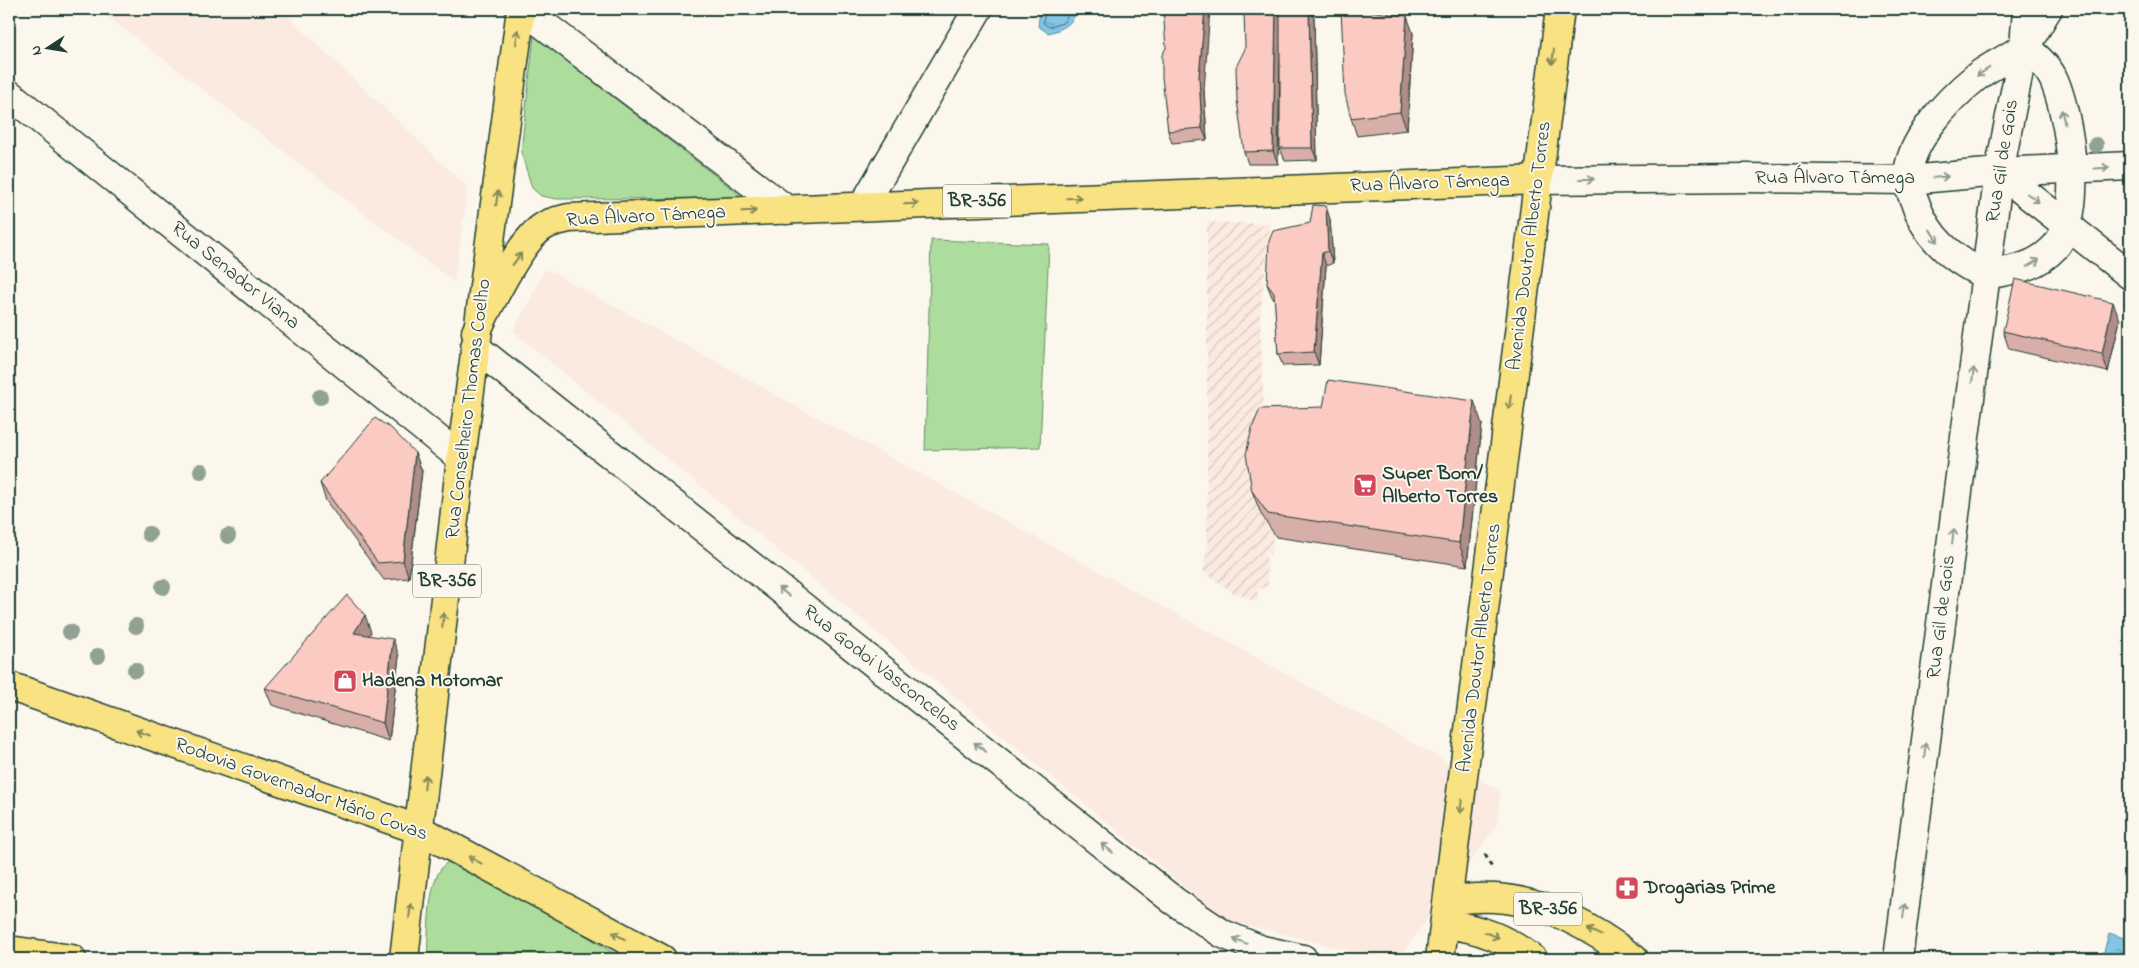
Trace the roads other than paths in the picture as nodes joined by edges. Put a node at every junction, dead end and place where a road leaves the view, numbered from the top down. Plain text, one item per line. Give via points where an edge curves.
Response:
1 (522, 9) edge
2 (978, 9) edge
3 (1560, 9) edge
4 (2027, 9) edge
5 (2048, 9) edge
6 (2024, 46) junction
7 (9, 94) edge
8 (2130, 166) edge
9 (2074, 169) junction
10 (1999, 172) junction
11 (1538, 180) junction
12 (1908, 180) junction
13 (863, 206) junction
14 (787, 210) junction
15 (2067, 224) junction
16 (2130, 274) edge
17 (1986, 276) junction
18 (476, 340) junction
19 (461, 458) junction
20 (9, 686) edge
21 (420, 830) junction
22 (1448, 912) junction
23 (9, 950) edge
24 (72, 959) edge
25 (404, 959) edge
26 (660, 959) edge
27 (1303, 959) edge
28 (1440, 959) edge
29 (1533, 959) edge
30 (1634, 959) edge
31 (1898, 959) edge

1 - 14 street
18 -> 1 main road, Rua Conselheiro Thomas Coelho
2 - 13 street
3 -> 11 main road, Avenida Doutor Alberto Torres
4 - 6 street, Rua Gil de Gois
5 - 6 street
9 -> 6 street via 2054,79
6 - 10 street, Rua Gil de Gois
6 -> 12 street via 1975,77 1948,102 1913,154
7 - 19 street, Rua Senador Viana
9 -> 8 street, Rua Álvaro Támega
9 - 10 street, Rua Álvaro Támega
9 - 15 street
12 -> 10 street, Rua Álvaro Támega
10 -> 15 street
10 - 17 street, Rua Gil de Gois
11 -> 12 street, Rua Álvaro Támega
13 -> 11 main road, Rua Álvaro Támega / BR-356
11 -> 22 main road, Avenida Doutor Alberto Torres
12 -> 17 street via 1918,211 1938,244 1964,265
13 - 14 main road, Rua Álvaro Támega / BR-356
18 -> 14 main road, Rua Álvaro Támega / BR-356 via 502,279 537,231 547,224 569,218
15 - 16 street
17 -> 15 street via 2031,266 2056,246
31 -> 17 street, Rua Gil de Gois
18 - 19 main road, Rua Conselheiro Thomas Coelho / BR-356
27 -> 18 street, Rua Godoi Vasconcelos via 1262,950 1223,934 1174,901
21 -> 19 main road, Rua Conselheiro Thomas Coelho / BR-356
21 -> 20 main road, Rodovia Governador Mário Covas
25 -> 21 main road, Rua Conselheiro Thomas Coelho / BR-356
26 -> 21 main road, Rodovia Governador Mário Covas
22 - 28 main road, Avenida Doutor Alberto Torres
22 -> 29 main road, BR-356 via 1509,942
30 -> 22 main road, BR-356 via 1606,938 1542,906 1495,898
23 - 24 main road

